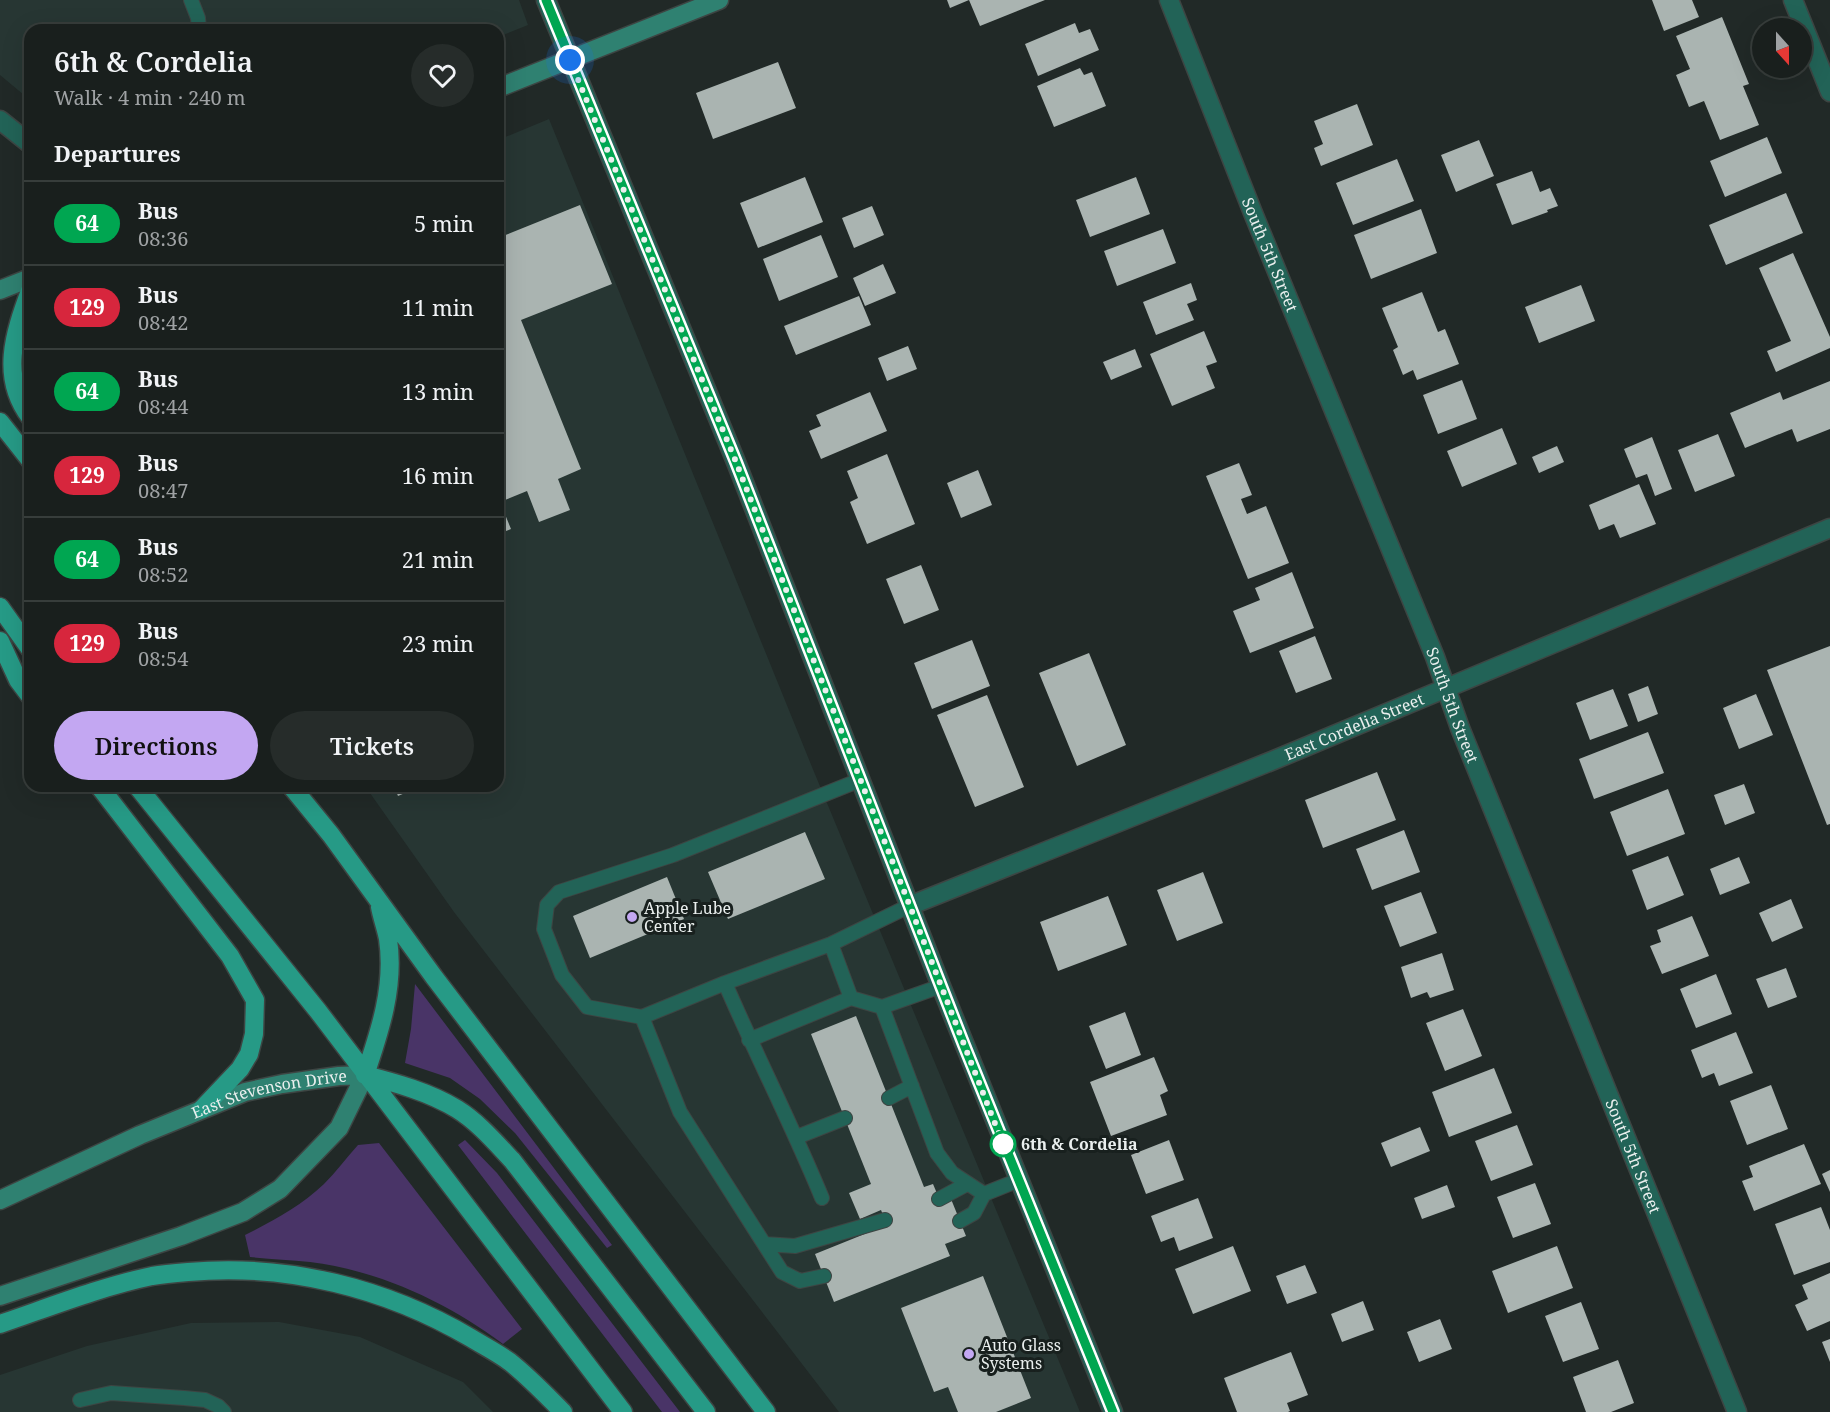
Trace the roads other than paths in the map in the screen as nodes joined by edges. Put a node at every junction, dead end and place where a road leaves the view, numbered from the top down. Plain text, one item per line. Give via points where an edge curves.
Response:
1 (191, 0) edge
2 (546, 0) edge
3 (720, 0) edge
4 (1169, 0) edge
5 (1793, 0) edge
6 (198, 24) edge
7 (570, 60) junction
8 (504, 86) edge
9 (1830, 92) edge
10 (0, 120) edge
11 (24, 139) edge
12 (24, 280) edge
13 (0, 290) edge
14 (24, 307) edge
15 (24, 409) edge
16 (0, 423) edge
17 (24, 453) edge
18 (1830, 528) edge
19 (0, 607) edge
20 (0, 641) edge
21 (24, 641) edge
22 (24, 688) edge
23 (1447, 688) junction
24 (860, 780) junction
25 (104, 792) edge
26 (142, 792) edge
27 (296, 792) edge
28 (377, 897) junction
29 (909, 906) junction
30 (831, 944) junction
31 (725, 983) junction
32 (941, 986) junction
33 (851, 998) junction
34 (882, 1007) junction
35 (642, 1017) junction
36 (749, 1040) junction
37 (365, 1075) junction
38 (912, 1086) junction
39 (889, 1098) dead end
40 (202, 1109) junction
41 (845, 1118) dead end
42 (797, 1137) junction
43 (1018, 1180) junction
44 (967, 1184) junction
45 (984, 1194) junction
46 (822, 1198) dead end
47 (939, 1198) dead end
48 (0, 1200) edge
49 (885, 1220) dead end
50 (960, 1221) dead end
51 (764, 1244) junction
52 (824, 1276) dead end
53 (0, 1296) edge
54 (0, 1324) edge
55 (80, 1400) dead end
56 (224, 1412) edge
57 (563, 1412) edge
58 (623, 1412) edge
59 (706, 1412) edge
60 (766, 1412) edge
61 (1113, 1412) edge
62 (1737, 1412) edge

1 - 6 lane
2 - 7 street
3 - 7 main road
4 - 23 street, South 5th Street
5 - 9 street
7 - 8 main road
7 - 24 street via 732,452
10 - 11 street
12 - 13 main road
14 - 15 main road via 10,362 14,387
16 - 17 main road
18 - 23 street, East Cordelia Street
19 - 21 main road
20 - 22 main road
23 - 29 street, East Cordelia Street
23 - 62 street, South 5th Street
24 - 29 street
24 - 35 lane via 673,855 559,892 547,905 544,929 562,975 587,1007
25 - 40 main road via 230,956 255,1000 249,1053 240,1069
26 - 37 main road
27 - 28 main road
28 - 37 main road via 388,940 390,979 380,1032
28 - 60 main road
29 - 30 lane
29 - 32 street
30 - 31 lane
30 - 33 lane
31 - 35 lane
31 - 36 lane
32 - 34 lane
32 - 43 street
33 - 34 lane
33 - 36 lane
34 - 38 lane
35 - 51 lane via 680,1112
36 - 42 lane
37 - 40 main road, East Stevenson Drive via 282,1084 245,1092
37 - 53 main road, East Stevenson Drive via 339,1128 280,1189 243,1212
37 - 58 main road
37 - 59 main road via 434,1098 458,1109 481,1127 512,1160
38 - 39 lane
38 - 44 lane via 937,1154
40 - 48 main road, East Stevenson Drive
41 - 42 lane
42 - 46 lane
43 - 45 lane
43 - 61 street
44 - 45 lane
44 - 47 lane
45 - 50 lane via 974,1213
49 - 51 lane via 795,1246
51 - 52 lane via 782,1272 800,1281
54 - 57 main road via 154,1275 243,1269 287,1274 375,1294 421,1311 509,1361
55 - 56 lane via 111,1393 184,1398 205,1400

